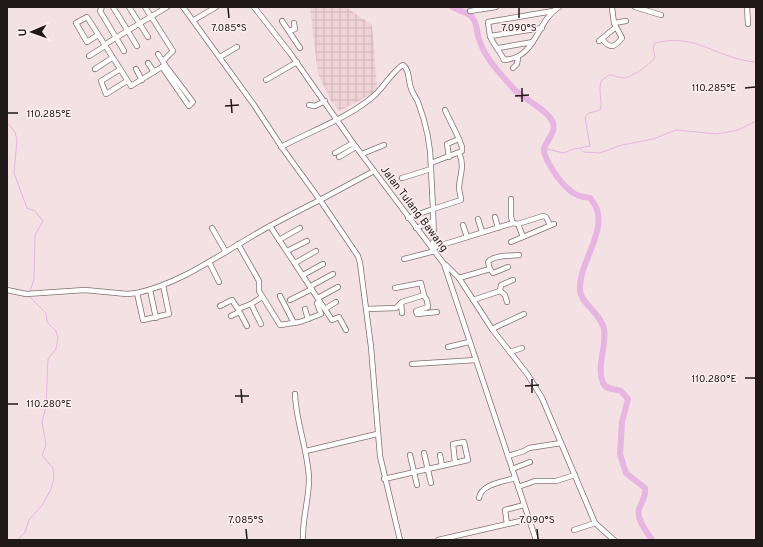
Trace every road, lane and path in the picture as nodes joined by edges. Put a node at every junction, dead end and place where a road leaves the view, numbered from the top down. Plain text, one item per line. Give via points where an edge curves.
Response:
1 (102, 7) edge
2 (113, 7) edge
3 (130, 7) edge
4 (145, 7) edge
5 (167, 7) edge
6 (183, 7) edge
7 (216, 7) edge
8 (254, 7) edge
9 (496, 7) edge
10 (559, 7) edge
11 (606, 7) edge
12 (615, 7) edge
13 (635, 7) edge
14 (747, 7) edge
15 (612, 8) edge
16 (470, 11) dead end
17 (553, 11) junction
18 (661, 15) dead end
19 (151, 18) junction
20 (194, 20) junction
21 (282, 21) dead end
22 (626, 21) dead end
23 (294, 23) dead end
24 (140, 24) junction
25 (748, 24) dead end
26 (615, 25) junction
27 (542, 28) junction
28 (128, 31) junction
29 (289, 31) junction
30 (98, 35) junction
31 (490, 36) junction
32 (148, 37) dead end
33 (116, 38) junction
34 (533, 42) junction
35 (104, 46) junction
36 (137, 46) dead end
37 (237, 47) dead end
38 (300, 48) dead end
39 (498, 48) junction
40 (124, 51) dead end
41 (158, 54) dead end
42 (89, 56) dead end
43 (220, 57) junction
44 (112, 58) junction
45 (518, 58) junction
46 (297, 62) junction
47 (148, 63) dead end
48 (163, 65) junction
49 (513, 68) dead end
50 (95, 69) dead end
51 (136, 69) dead end
52 (119, 70) junction
53 (154, 72) junction
54 (142, 80) junction
55 (266, 80) dead end
56 (127, 81) junction
57 (325, 101) junction
58 (309, 105) dead end
59 (445, 110) dead end
60 (337, 119) junction
61 (459, 139) junction
62 (355, 145) junction
63 (384, 145) dead end
64 (281, 147) junction
65 (335, 153) dead end
66 (459, 153) junction
67 (362, 154) junction
68 (449, 156) junction
69 (339, 157) dead end
70 (431, 163) junction
71 (431, 169) junction
72 (374, 171) junction
73 (402, 178) dead end
74 (511, 199) dead end
75 (320, 200) junction
76 (433, 209) junction
77 (495, 217) dead end
78 (408, 218) junction
79 (478, 218) dead end
80 (433, 220) junction
81 (516, 224) junction
82 (463, 225) dead end
83 (270, 226) junction
84 (212, 228) dead end
85 (300, 228) dead end
86 (416, 228) junction
87 (498, 228) junction
88 (482, 232) junction
89 (467, 237) junction
90 (523, 237) junction
91 (279, 240) junction
92 (308, 241) dead end
93 (511, 242) dead end
94 (238, 244) junction
95 (433, 249) junction
96 (287, 251) junction
97 (316, 251) dead end
98 (226, 252) junction
99 (519, 255) dead end
100 (404, 259) dead end
101 (209, 262) junction
102 (295, 263) junction
103 (322, 264) dead end
104 (444, 264) junction
105 (508, 268) dead end
106 (490, 269) junction
107 (333, 274) dead end
108 (303, 275) junction
109 (459, 278) junction
110 (513, 280) dead end
111 (219, 282) dead end
112 (163, 285) junction
113 (338, 287) dead end
114 (312, 288) junction
115 (395, 288) dead end
116 (7, 290) edge
117 (150, 290) junction
118 (500, 291) junction
119 (137, 293) junction
120 (280, 296) dead end
121 (424, 296) junction
122 (262, 297) junction
123 (290, 300) dead end
124 (317, 300) junction
125 (473, 300) junction
126 (336, 302) dead end
127 (507, 302) dead end
128 (401, 303) junction
129 (251, 304) junction
130 (220, 306) dead end
131 (305, 309) dead end
132 (325, 309) junction
133 (367, 310) junction
134 (238, 311) junction
135 (437, 312) dead end
136 (402, 313) dead end
137 (524, 314) dead end
138 (231, 316) dead end
139 (156, 318) junction
140 (308, 319) junction
141 (294, 323) junction
142 (261, 324) dead end
143 (247, 326) dead end
144 (492, 329) junction
145 (346, 330) dead end
146 (469, 342) junction
147 (448, 347) dead end
148 (522, 348) dead end
149 (510, 352) junction
150 (476, 360) junction
151 (412, 364) dead end
152 (295, 394) dead end
153 (377, 434) junction
154 (561, 443) junction
155 (306, 451) junction
156 (424, 453) dead end
157 (410, 455) dead end
158 (440, 455) dead end
159 (508, 456) junction
160 (455, 462) junction
161 (530, 462) dead end
162 (442, 466) junction
163 (428, 469) junction
164 (512, 469) junction
165 (414, 472) junction
166 (575, 475) junction
167 (515, 478) junction
168 (384, 479) junction
169 (431, 483) dead end
170 (417, 485) dead end
171 (518, 487) junction
172 (479, 498) dead end
173 (524, 505) junction
174 (528, 518) junction
175 (594, 523) junction
176 (506, 524) junction
177 (574, 530) dead end
178 (303, 540) edge
179 (400, 540) edge
180 (438, 540) edge
181 (536, 540) edge
182 (614, 540) edge

1 - 33 street via 100,11
2 - 28 street
3 - 24 street
4 - 19 street
5 - 19 street
6 - 20 street
7 - 20 street
8 - 46 street, Jalan Tulang Bawang
9 - 16 street
10 - 17 street
11 - 15 street
12 - 15 street
13 - 18 street
14 - 25 street
15 - 26 street
17 - 27 street
17 - 31 street via 488,22
19 - 24 street
19 - 48 street via 173,51
20 - 43 street
21 - 29 street
22 - 26 street
23 - 29 street via 295,29
24 - 28 street
24 - 32 street
26 - 26 street via 600,40 608,47 616,46 623,36
27 - 31 street
27 - 34 street
28 - 33 street
28 - 36 street
29 - 38 street
30 - 30 street via 87,17 76,23 85,44
30 - 35 street
31 - 39 street
33 - 35 street
33 - 40 street
34 - 39 street
34 - 45 street
35 - 42 street
35 - 44 street
37 - 43 street
39 - 45 street via 504,60
41 - 48 street
43 - 64 street
44 - 50 street
44 - 52 street
45 - 49 street
46 - 55 street
46 - 57 street, Jalan Tulang Bawang
47 - 53 street
48 - 48 street via 189,106 193,102
48 - 53 street
51 - 54 street
52 - 56 street
52 - 56 street via 101,81 106,94
53 - 54 street
54 - 56 street via 130,86
57 - 58 street via 315,106
57 - 60 street, Jalan Tulang Bawang
59 - 61 street
60 - 62 street, Jalan Tulang Bawang
60 - 64 street
60 - 70 street via 375,94 398,67 403,66 418,104 432,152
61 - 66 street via 462,150
61 - 68 street via 447,144
62 - 65 street
62 - 67 street, Jalan Tulang Bawang
62 - 69 street
63 - 67 street
64 - 75 street
66 - 68 street
66 - 76 street via 463,168 459,188 460,200
67 - 72 street, Jalan Tulang Bawang
68 - 70 street
70 - 71 street
71 - 73 street
71 - 76 street
72 - 75 street
72 - 78 street, Jalan Tulang Bawang
74 - 81 street via 510,215
75 - 83 street
75 - 133 street via 358,256
76 - 78 street
76 - 80 street
77 - 87 street
78 - 86 street, Jalan Tulang Bawang
79 - 88 street
80 - 86 street
80 - 95 street
81 - 87 street
81 - 90 street
81 - 90 street via 543,216 552,224
82 - 89 street
83 - 91 street
83 - 94 street
84 - 98 street
85 - 91 street
86 - 95 street, Jalan Tulang Bawang
87 - 88 street
88 - 89 street
89 - 95 street
90 - 93 street
91 - 96 street
92 - 96 street
94 - 98 street
94 - 122 street via 259,281 258,289
95 - 100 street
95 - 104 street, Jalan Tulang Bawang
96 - 102 street
97 - 102 street
98 - 101 street
99 - 106 street via 490,260
101 - 111 street
101 - 112 street
102 - 108 street
103 - 108 street
104 - 109 street
104 - 146 street, Jalan Tulang Bawang
105 - 106 street via 493,273
106 - 109 street
107 - 114 street
108 - 114 street
109 - 125 street
110 - 118 street via 501,285
112 - 117 street
112 - 139 street via 169,314
113 - 124 street
114 - 123 street
114 - 124 street
115 - 121 street via 421,283
116 - 119 street via 29,294 91,290
117 - 119 street
117 - 139 street
118 - 125 street
118 - 127 street
119 - 139 street via 142,319 144,321
120 - 141 street
121 - 128 street
121 - 135 street via 429,310
122 - 129 street
122 - 141 street via 280,324
124 - 132 street
124 - 140 street via 321,314
125 - 144 street
126 - 132 street
128 - 133 street via 396,308
128 - 136 street
129 - 134 street
129 - 142 street
130 - 134 street via 232,300
131 - 140 street
132 - 145 street via 332,320 340,318
133 - 153 street
134 - 138 street
134 - 143 street
137 - 144 street
140 - 141 street
144 - 149 street
146 - 147 street
146 - 150 street, Jalan Tulang Bawang
148 - 149 street
149 - 154 street via 542,398
150 - 151 street
150 - 159 street, Jalan Tulang Bawang
152 - 155 street via 296,414
153 - 155 street
153 - 168 street
154 - 159 street via 528,448
154 - 166 street
155 - 178 street via 309,479 302,524
156 - 163 street
157 - 165 street
158 - 162 street
159 - 164 street, Jalan Tulang Bawang
160 - 160 street via 469,461 465,442 452,446
160 - 162 street
161 - 164 street
162 - 163 street
163 - 165 street
163 - 169 street
164 - 167 street, Jalan Tulang Bawang
165 - 168 street
165 - 170 street
166 - 171 street via 556,481 535,481
166 - 175 street
167 - 171 street, Jalan Tulang Bawang
167 - 172 street via 487,487 482,490
168 - 179 street
171 - 173 street, Jalan Tulang Bawang
173 - 174 street, Jalan Tulang Bawang
173 - 176 street via 505,510
174 - 176 street
174 - 181 street, Jalan Tulang Bawang
175 - 177 street
175 - 182 street
176 - 180 street

